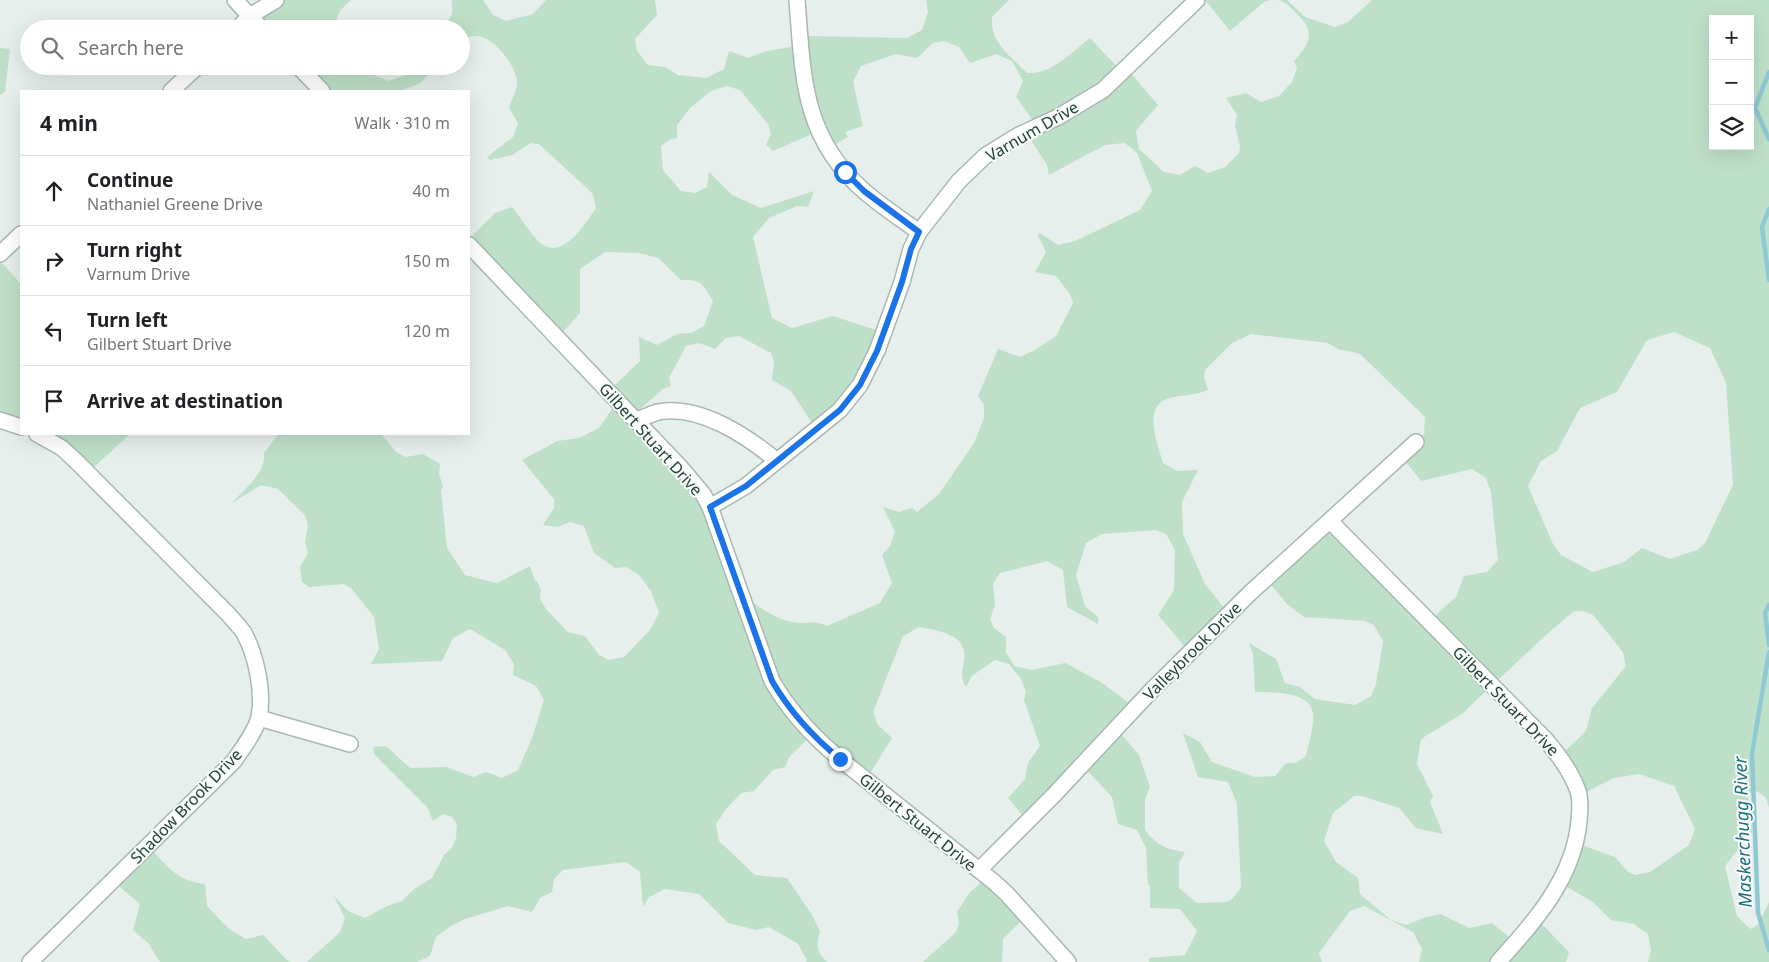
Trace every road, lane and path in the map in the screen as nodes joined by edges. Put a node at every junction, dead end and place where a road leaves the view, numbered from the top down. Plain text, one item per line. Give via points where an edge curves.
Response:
1 (235, 0) edge
2 (276, 0) edge
3 (797, 0) edge
4 (1198, 0) edge
5 (250, 16) junction
6 (246, 20) edge
7 (254, 20) edge
8 (188, 75) edge
9 (307, 75) edge
10 (172, 90) edge
11 (321, 90) edge
12 (919, 232) junction
13 (20, 235) edge
14 (470, 246) edge
15 (0, 254) edge
16 (0, 420) edge
17 (636, 420) junction
18 (20, 427) edge
19 (39, 435) edge
20 (1416, 442) dead end
21 (777, 461) junction
22 (710, 507) junction
23 (1330, 521) junction
24 (259, 718) junction
25 (350, 744) dead end
26 (979, 870) junction
27 (30, 962) edge
28 (1068, 962) edge
29 (1498, 962) edge

1 - 5 street
2 - 5 street
3 - 12 street via 806,91 822,137 858,186
4 - 12 street, Varnum Drive via 1103,90 985,156 959,181
5 - 6 street
5 - 7 street
8 - 10 street
9 - 11 street
12 - 21 street, Varnum Drive via 877,351 860,385 840,410
13 - 15 street
14 - 17 street, Gilbert Stuart Drive
16 - 18 street
17 - 21 street via 658,412 704,416 759,446
17 - 22 street, Gilbert Stuart Drive via 695,484
19 - 24 street, Shadow Brook Drive via 62,448 78,463 244,633 256,662 260,689
20 - 23 street, Valleybrook Drive
21 - 22 street, Varnum Drive via 746,486
22 - 26 street, Gilbert Stuart Drive via 772,681 784,702 820,743
23 - 26 street, Valleybrook Drive via 1151,690
23 - 29 street, Gilbert Stuart Drive via 1545,739 1559,756 1578,792 1578,830 1569,865 1534,920
24 - 25 street
24 - 27 street, Shadow Brook Drive via 234,761
26 - 28 street, Gilbert Stuart Drive via 1007,894

